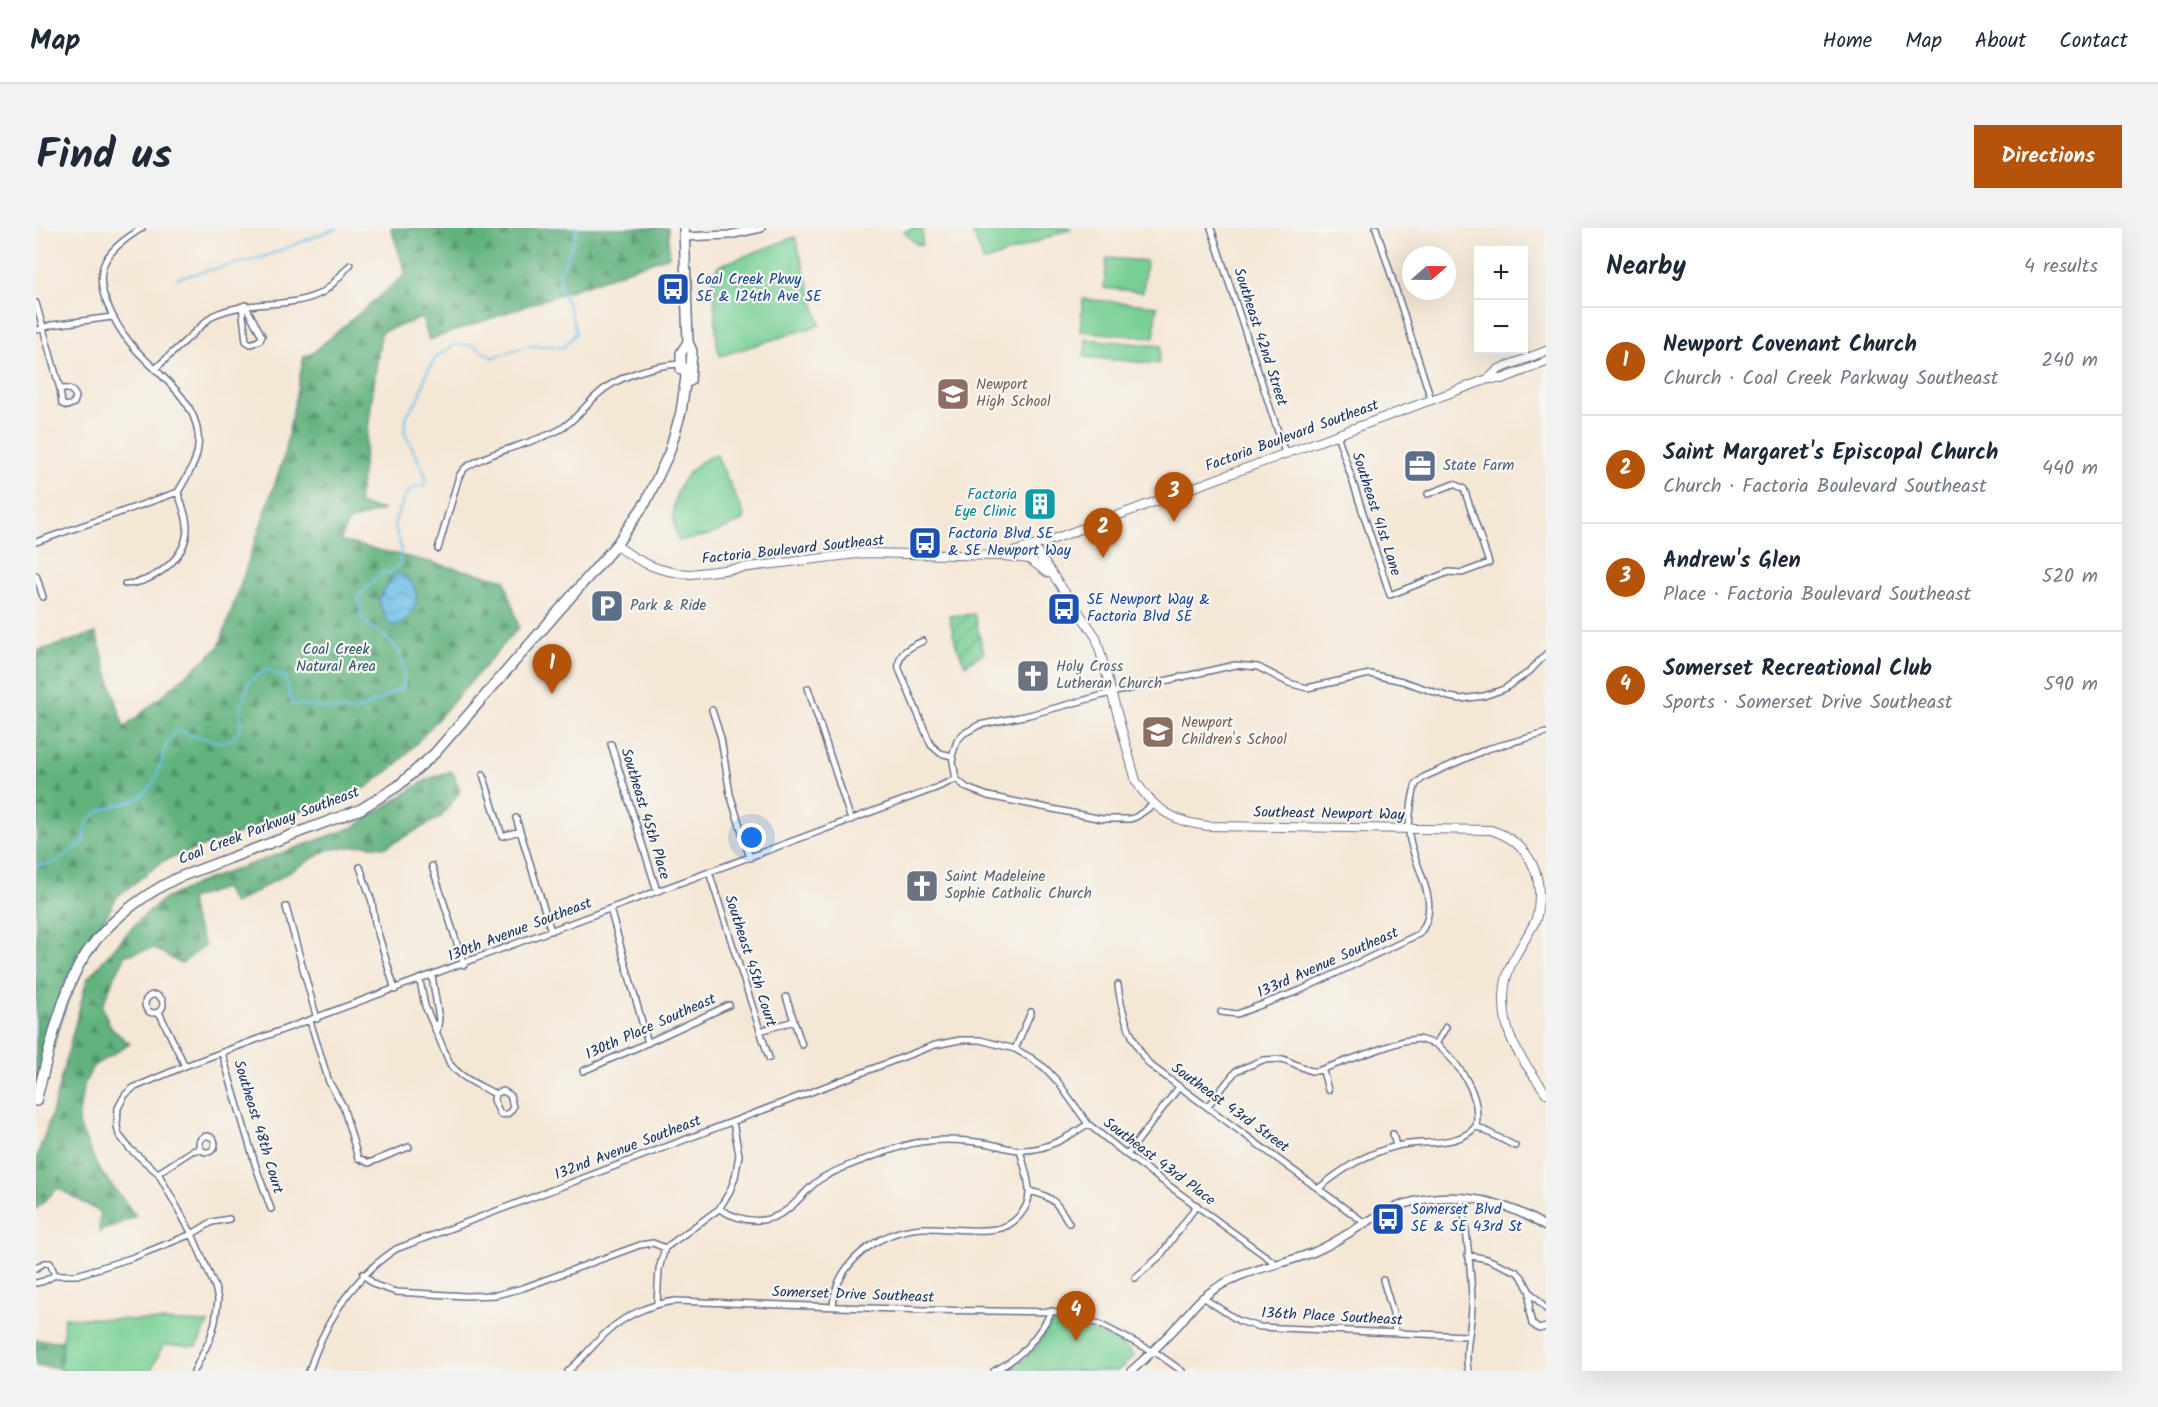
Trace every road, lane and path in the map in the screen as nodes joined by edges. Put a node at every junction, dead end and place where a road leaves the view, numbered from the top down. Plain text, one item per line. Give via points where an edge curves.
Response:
1 (142, 228) edge
2 (761, 228) edge
3 (1211, 228) edge
4 (1376, 228) edge
5 (684, 233) edge
6 (350, 265) dead end
7 (36, 303) edge
8 (244, 306) junction
9 (112, 317) junction
10 (39, 329) edge
11 (688, 342) junction
12 (1546, 351) edge
13 (1546, 362) edge
14 (681, 364) junction
15 (155, 369) junction
16 (1488, 379) junction
17 (60, 389) dead end
18 (1431, 399) junction
19 (677, 426) junction
20 (1337, 434) junction
21 (1285, 453) junction
22 (178, 492) junction
23 (1428, 494) dead end
24 (36, 542) edge
25 (616, 545) junction
26 (1033, 546) junction
27 (438, 549) dead end
28 (999, 556) junction
29 (36, 575) edge
30 (1056, 579) junction
31 (125, 584) dead end
32 (43, 597) dead end
33 (923, 641) dead end
34 (1546, 654) edge
35 (808, 687) dead end
36 (1111, 693) junction
37 (712, 710) dead end
38 (1546, 733) edge
39 (611, 744) dead end
40 (952, 756) junction
41 (483, 774) dead end
42 (956, 778) junction
43 (1153, 805) junction
44 (516, 818) dead end
45 (851, 820) junction
46 (1409, 828) junction
47 (520, 831) junction
48 (750, 858) junction
49 (432, 866) dead end
50 (360, 867) dead end
51 (709, 872) junction
52 (1543, 878) edge
53 (657, 891) junction
54 (286, 907) dead end
55 (610, 909) junction
56 (551, 932) junction
57 (464, 964) junction
58 (432, 976) junction
59 (420, 981) junction
60 (1118, 985) dead end
61 (395, 990) junction
62 (786, 997) dead end
63 (729, 1005) dead end
64 (159, 1012) dead end
65 (1030, 1012) dead end
66 (1221, 1012) dead end
67 (317, 1019) junction
68 (310, 1021) junction
69 (794, 1021) junction
70 (1446, 1027) dead end
71 (437, 1031) junction
72 (760, 1032) junction
73 (648, 1043) junction
74 (1436, 1044) junction
75 (802, 1045) dead end
76 (1015, 1048) junction
77 (222, 1053) junction
78 (769, 1058) dead end
79 (185, 1066) junction
80 (583, 1071) dead end
81 (1323, 1071) junction
82 (1179, 1087) junction
83 (1328, 1090) dead end
84 (1546, 1093) edge
85 (495, 1095) junction
86 (36, 1101) edge
87 (1207, 1107) junction
88 (734, 1122) junction
89 (1088, 1124) junction
90 (1476, 1126) junction
91 (1393, 1134) dead end
92 (1396, 1146) junction
93 (1515, 1146) dead end
94 (409, 1147) dead end
95 (201, 1149) dead end
96 (1020, 1150) junction
97 (1127, 1155) junction
98 (158, 1173) junction
99 (1319, 1188) junction
100 (1029, 1191) junction
101 (1462, 1197) junction
102 (1197, 1205) junction
103 (271, 1209) dead end
104 (719, 1209) junction
105 (229, 1219) dead end
106 (1069, 1223) dead end
107 (1365, 1223) junction
108 (1546, 1227) edge
109 (192, 1234) junction
110 (665, 1248) junction
111 (1468, 1255) junction
112 (1275, 1263) junction
113 (36, 1268) edge
114 (363, 1274) junction
115 (55, 1275) junction
116 (1135, 1278) dead end
117 (1383, 1280) dead end
118 (36, 1283) edge
119 (1530, 1292) junction
120 (1202, 1298) junction
121 (657, 1304) junction
122 (833, 1306) junction
123 (1546, 1309) edge
124 (1052, 1311) junction
125 (1546, 1327) edge
126 (1395, 1332) junction
127 (1468, 1336) junction
128 (1153, 1352) junction
129 (571, 1370) edge
130 (194, 1371) edge
131 (309, 1371) edge
132 (994, 1371) edge
133 (1131, 1371) edge
134 (1182, 1371) edge
135 (1468, 1371) edge

1 - 9 street via 106,258 101,273
2 - 5 street via 729,235
3 - 21 street, Southeast 42nd Street
4 - 18 street
5 - 11 main road, Coal Creek Parkway Southeast
6 - 8 street via 331,286 315,295
7 - 10 street
8 - 8 street via 262,336 251,344 245,339
8 - 15 street via 223,311 204,322
9 - 10 street
9 - 15 street
10 - 17 street
11 - 14 main road, Coal Creek Parkway Southeast via 681,353
11 - 19 main road, Coal Creek Parkway Southeast via 692,351 690,381 683,420
12 - 16 main road, Factoria Boulevard Southeast via 1499,369
13 - 16 main road, Factoria Boulevard Southeast
14 - 19 main road via 686,377
14 - 27 street via 651,368 615,382 599,392 565,427 465,468 459,476
15 - 22 street via 191,410 198,432 198,453
16 - 18 main road, Factoria Boulevard Southeast
18 - 20 main road, Factoria Boulevard Southeast
19 - 25 main road, Coal Creek Parkway Southeast via 659,479
20 - 21 main road, Factoria Boulevard Southeast
20 - 23 street, Southeast 41st Lane via 1390,595 1449,572 1462,573 1488,563 1464,489 1454,484
21 - 26 main road, Factoria Boulevard Southeast
22 - 24 street
22 - 31 street via 187,527 179,553 153,576
25 - 28 main road, Factoria Boulevard Southeast via 647,566 683,574 865,553
25 - 86 main road, Coal Creek Parkway Southeast via 435,753 398,786 341,818 177,878 119,917 93,944 73,977
26 - 28 main road, Factoria Boulevard Southeast
26 - 30 main road, Southeast Newport Way
28 - 30 main road via 1033,561
29 - 32 street
30 - 36 main road, Southeast Newport Way via 1096,637
33 - 40 street via 903,653 899,669 931,745
34 - 36 street via 1518,681 1474,698 1449,697 1370,674 1307,688 1248,665
35 - 45 street
36 - 40 street via 970,728 957,741
36 - 43 main road, Southeast Newport Way via 1131,768
37 - 48 street via 730,794
38 - 46 street via 1487,749 1420,780 1415,788
39 - 53 street, Southeast 45th Place
40 - 42 street
41 - 47 street via 502,836
42 - 43 street via 967,788 988,796 1102,819 1136,817
42 - 45 street, 130th Avenue Southeast
43 - 46 main road, Southeast Newport Way via 1184,822 1208,826
44 - 47 street
45 - 48 street, 130th Avenue Southeast
46 - 52 main road, Southeast Newport Way via 1499,833 1512,838 1529,853
46 - 66 street, 133rd Avenue Southeast via 1427,895 1429,912 1424,928 1412,938 1293,993 1237,1014
47 - 56 street
48 - 51 street, 130th Avenue Southeast
49 - 57 street
50 - 61 street
51 - 53 street, 130th Avenue Southeast
51 - 72 street, Southeast 45th Court
52 - 84 main road, Southeast Newport Way via 1540,909 1508,972 1505,1011 1513,1047
53 - 55 street, 130th Avenue Southeast
54 - 67 street
55 - 56 street, 130th Avenue Southeast
55 - 73 street
56 - 57 street, 130th Avenue Southeast
57 - 58 street, 130th Avenue Southeast
58 - 59 street, 130th Avenue Southeast
58 - 71 street
59 - 61 street, 130th Avenue Southeast
59 - 71 street via 425,1006
60 - 82 street, Southeast 43rd Street via 1119,999 1139,1049 1150,1065
61 - 67 street, 130th Avenue Southeast
62 - 69 street
63 - 73 street, 130th Place Southeast
64 - 79 street
65 - 76 street
67 - 68 street, 130th Avenue Southeast
68 - 77 street, 130th Avenue Southeast
68 - 94 street via 358,1158 369,1163
69 - 72 street
69 - 75 street
70 - 74 street
71 - 85 street via 445,1056 456,1072
72 - 78 street, Southeast 45th Court
73 - 80 street, 130th Place Southeast
74 - 81 street via 1403,1041
74 - 90 street via 1462,1073 1474,1095 1478,1110
76 - 88 street, 132nd Avenue Southeast via 981,1040 947,1042
76 - 89 street, Southeast 43rd Place via 1045,1068
77 - 79 street, 130th Avenue Southeast
77 - 103 street, Southeast 48th Court
79 - 98 street, 130th Avenue Southeast via 133,1088 118,1108 117,1126 123,1142
81 - 83 street
81 - 87 street via 1311,1071 1283,1059 1263,1060 1236,1071
82 - 87 street, Southeast 43rd Street
82 - 97 street
85 - 85 street via 500,1114 510,1113 510,1095 503,1091
87 - 99 street, Southeast 43rd Street
88 - 104 street via 738,1166
88 - 114 street, 132nd Avenue Southeast via 396,1249
89 - 96 street via 1045,1147
89 - 97 street, Southeast 43rd Place
90 - 92 street via 1459,1138
90 - 93 street
91 - 92 street
92 - 99 street via 1352,1163
95 - 98 street
96 - 100 street
96 - 104 street via 964,1140 922,1142 823,1177 774,1218 747,1221
97 - 102 street, Southeast 43rd Place
98 - 109 street
99 - 107 street, Southeast 43rd Street
100 - 106 street via 1049,1198
100 - 122 street via 1022,1214 995,1230 921,1228 876,1242 845,1270 837,1284
101 - 107 street via 1410,1202
101 - 108 street via 1503,1206
101 - 111 street
102 - 112 street, Southeast 43rd Place
102 - 116 street via 1160,1256
104 - 110 street
105 - 109 street via 212,1222
107 - 112 street via 1330,1245
109 - 115 street via 91,1271
109 - 130 street via 218,1300 210,1339
110 - 114 street via 653,1243 640,1245 496,1295 396,1292 375,1285
110 - 121 street via 658,1269
111 - 119 street via 1516,1272
111 - 127 street via 1472,1309
112 - 120 street via 1230,1279
113 - 115 street via 50,1263
114 - 131 street, 132nd Avenue Southeast via 332,1319
115 - 118 street
117 - 126 street
119 - 123 street
119 - 125 street via 1532,1324 1539,1329
120 - 126 street, 136th Place Southeast via 1239,1321 1260,1327
120 - 128 street
121 - 122 street, Somerset Drive Southeast via 675,1301
121 - 129 street, Somerset Drive Southeast via 614,1326
122 - 124 street, Somerset Drive Southeast
124 - 128 street, Somerset Drive Southeast via 1088,1319
124 - 132 street via 1026,1349
126 - 127 street, 136th Place Southeast
127 - 135 street
128 - 133 street
128 - 134 street, Somerset Drive Southeast

